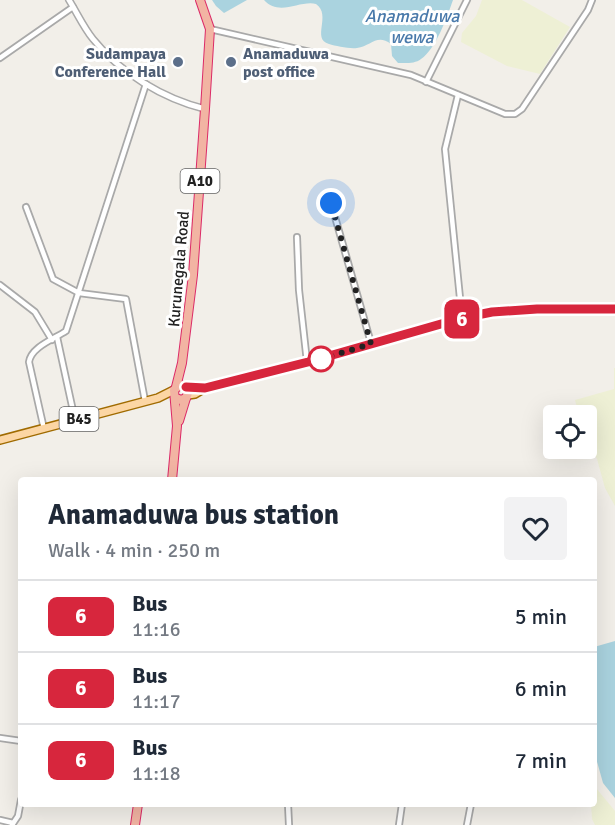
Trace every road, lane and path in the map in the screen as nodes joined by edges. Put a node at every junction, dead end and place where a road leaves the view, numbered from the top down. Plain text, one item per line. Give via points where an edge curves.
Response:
1 (69, 0) edge
2 (200, 0) edge
3 (467, 0) edge
4 (592, 0) edge
5 (73, 7) junction
6 (210, 29) junction
7 (0, 58) edge
8 (426, 82) junction
9 (146, 84) junction
10 (458, 95) junction
11 (205, 109) junction
12 (331, 203) dead end
13 (26, 207) dead end
14 (297, 237) dead end
15 (0, 285) edge
16 (79, 293) junction
17 (615, 309) edge
18 (462, 318) junction
19 (54, 338) junction
20 (371, 344) junction
21 (308, 362) junction
22 (182, 363) junction
23 (175, 392) junction
24 (187, 394) junction
25 (146, 401) junction
26 (75, 420) junction
27 (177, 426) junction
28 (44, 429) junction
29 (0, 440) edge
30 (172, 477) edge
31 (0, 738) edge
32 (18, 741) edge
33 (20, 807) edge
34 (138, 807) edge
35 (288, 807) edge
36 (402, 807) edge
37 (470, 807) edge
38 (0, 820) edge
39 (12, 824) edge
40 (135, 825) edge
41 (289, 825) edge
42 (399, 825) edge
43 (467, 825) edge

1 - 5 street
2 - 6 highway, Kurunegala Road / A10
3 - 8 street
4 - 10 street via 522,110 505,114
5 - 7 street
5 - 9 street via 93,39
6 - 8 street via 411,75
6 - 11 highway, Kurunegala Road / A10
8 - 10 street
9 - 11 street via 183,104
9 - 16 street
10 - 18 street via 446,149
11 - 22 highway, Kurunegala Road / A10 via 193,275
12 - 20 street
13 - 16 street via 53,279
14 - 21 street
15 - 19 street via 35,312
16 - 19 street via 66,331
16 - 25 street via 126,300
17 - 18 main road via 537,309
18 - 20 main road
19 - 26 street
19 - 28 street via 36,350 29,362
20 - 21 main road
21 - 24 main road
22 - 23 highway, Kurunegala Road / A10
22 - 24 highway, Kurunegala Road / A10
23 - 24 highway via 180,386
23 - 24 highway via 181,400
23 - 25 main road, B45
23 - 27 highway, A10
24 - 27 highway, A10
25 - 26 main road, B45
26 - 28 main road, B45
27 - 30 highway, A10
28 - 29 main road, B45
31 - 32 street
33 - 39 street
34 - 40 highway
35 - 41 street
36 - 42 street
37 - 43 street
38 - 39 street

